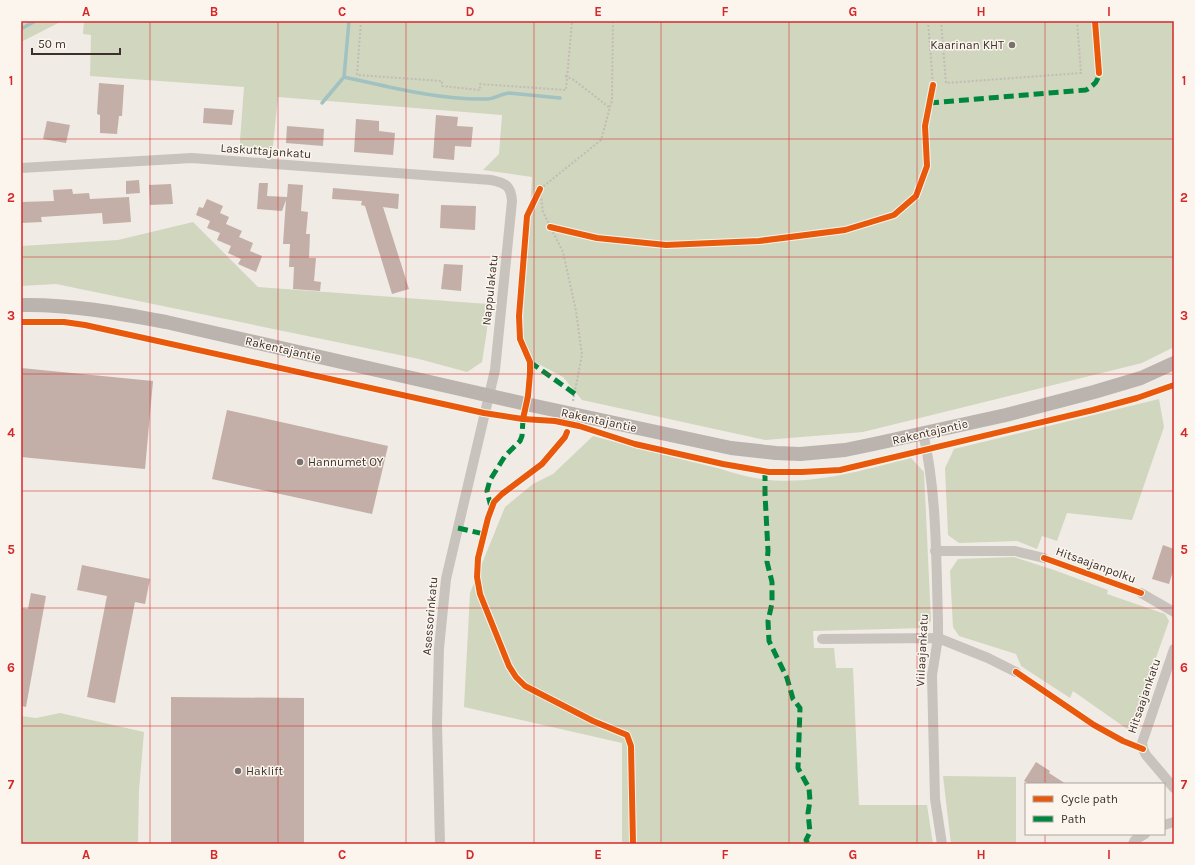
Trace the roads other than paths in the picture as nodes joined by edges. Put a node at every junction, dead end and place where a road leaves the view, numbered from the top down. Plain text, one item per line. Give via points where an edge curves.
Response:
1 (21, 168) edge
2 (508, 186) joint
3 (21, 305) edge
4 (1174, 363) edge
5 (489, 396) junction
6 (923, 433) junction
7 (935, 551) junction
8 (1044, 558) dead end
9 (1141, 593) dead end
10 (1174, 612) edge
11 (938, 638) junction
12 (822, 639) dead end
13 (1174, 648) edge
14 (1016, 672) dead end
15 (1174, 788) edge
16 (1143, 835) edge
17 (440, 844) edge
18 (942, 844) edge
19 (1133, 844) edge

1 - 2 street, Laskuttajankatu via 192,158 491,180
2 - 5 street, Nappulakatu via 512,193 512,201 495,370
3 - 5 street, Rakentajantie via 63,306 166,322
4 - 6 street, Rakentajantie via 1142,378 1094,392
5 - 6 street, Rakentajantie via 757,452 825,452
5 - 17 street, Asessorinkatu via 446,579 439,648 437,723
6 - 7 street, Viilaajankatu via 932,479
7 - 8 street via 1015,551
7 - 11 street, Viilaajankatu
9 - 10 street
11 - 12 street
11 - 14 street
11 - 18 street, Viilaajankatu via 932,675 935,799
13 - 15 street, Hitsaajankatu via 1142,743 1146,755
16 - 19 street

